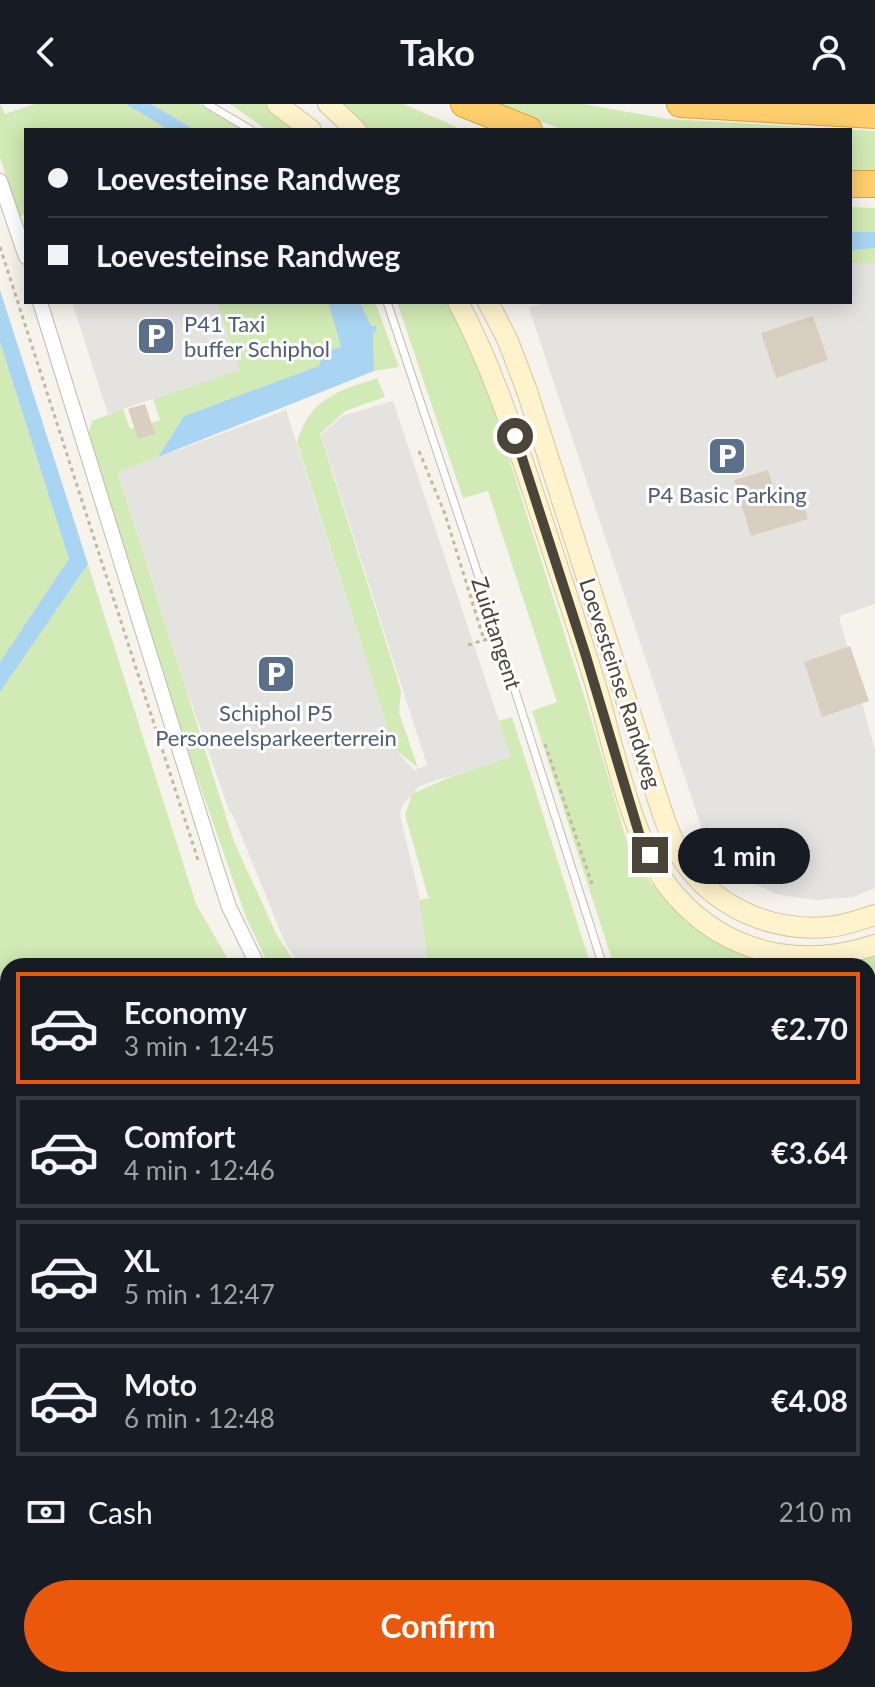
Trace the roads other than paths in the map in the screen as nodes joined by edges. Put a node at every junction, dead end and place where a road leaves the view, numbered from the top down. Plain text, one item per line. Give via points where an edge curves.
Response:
1 (207, 104) edge
2 (277, 104) edge
3 (328, 104) edge
4 (464, 104) edge
5 (680, 104) edge
6 (875, 115) edge
7 (248, 128) edge
8 (308, 128) edge
9 (354, 128) edge
10 (524, 128) edge
11 (0, 181) edge
12 (852, 184) edge
13 (875, 184) edge
14 (24, 251) edge
15 (41, 304) edge
16 (388, 304) edge
17 (459, 304) edge
18 (489, 304) edge
19 (508, 341) junction
20 (484, 351) junction
21 (875, 915) edge
22 (875, 945) edge
23 (254, 958) edge
24 (600, 958) edge

1 - 7 lane
2 - 8 street
3 - 9 street
4 - 10 highway
5 - 6 highway
11 - 14 street
12 - 13 highway
15 - 23 street via 229,907
16 - 24 lane, Zuidtangent
17 - 20 street, Loevesteinse Randweg
18 - 19 street, Loevesteinse Randweg
19 - 20 lane
19 - 21 street, Loevesteinse Randweg via 661,809 684,860 729,904 755,918 807,928
20 - 22 street, Loevesteinse Randweg via 576,624 641,840 658,871 700,918 766,952 825,957

